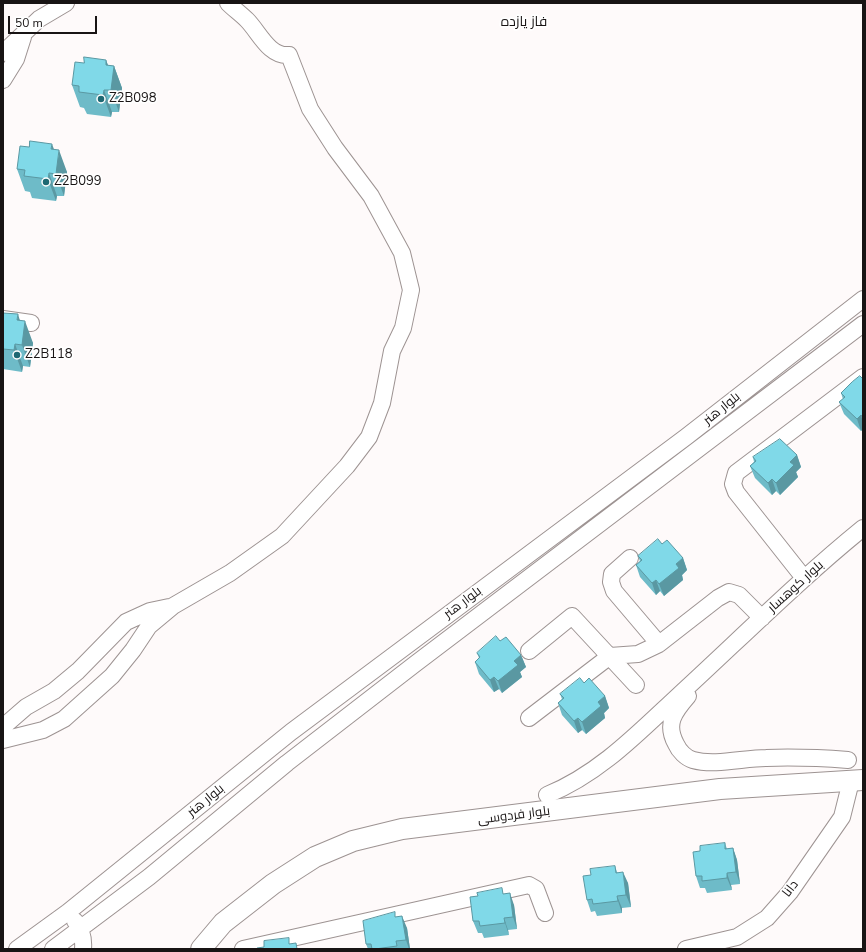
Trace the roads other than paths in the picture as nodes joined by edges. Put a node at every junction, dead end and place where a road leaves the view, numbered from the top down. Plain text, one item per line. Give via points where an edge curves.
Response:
1 (66, 3) edge
2 (228, 3) edge
3 (24, 34) junction
4 (3, 53) edge
5 (3, 80) edge
6 (863, 299) edge
7 (3, 319) edge
8 (31, 323) dead end
9 (863, 324) edge
10 (863, 377) edge
11 (863, 528) edge
12 (630, 558) dead end
13 (804, 578) junction
14 (172, 606) junction
15 (762, 618) junction
16 (659, 644) junction
17 (730, 648) junction
18 (529, 651) dead end
19 (610, 656) junction
20 (636, 685) dead end
21 (529, 718) dead end
22 (3, 726) edge
23 (3, 740) edge
24 (848, 760) dead end
25 (857, 780) edge
26 (547, 795) dead end
27 (68, 912) junction
28 (545, 913) dead end
29 (81, 929) junction
30 (17, 949) edge
31 (53, 949) edge
32 (83, 949) edge
33 (201, 949) edge
34 (243, 949) edge
35 (686, 949) edge

1 - 3 street via 39,19
2 - 14 street via 247,20 272,50 282,56 289,55 310,109 371,196 402,253 411,290 403,328 392,352 382,403 369,437 347,466 282,536 230,573
3 - 4 street
3 - 5 street via 16,59
6 - 27 street, بلوار هنر via 686,437 292,732
7 - 8 street
9 - 29 street, بلوار هنر via 324,735
10 - 13 street via 736,473 733,484 736,492
11 - 13 street, بلوار کوهسار
12 - 16 street via 612,574 614,591
13 - 15 street, بلوار کوهسار
14 - 22 street via 150,611 126,622 78,672
14 - 23 street via 149,626 112,676 64,719 43,730
15 - 16 street via 739,595 729,592
15 - 17 street, بلوار کوهسار
16 - 19 street via 638,654
17 - 24 street via 680,705 671,720 670,734 679,751 692,760 719,762 765,758
17 - 26 street via 609,759 570,786
18 - 19 street via 572,616
19 - 20 street
19 - 21 street
25 - 33 main road, بلوار فردوسی via 720,789 402,829 353,841 315,857 273,884 223,923
25 - 35 street, دانا via 842,817 790,892 767,918 737,937
27 - 29 street
27 - 30 street, بلوار هنر
28 - 34 street via 536,889 529,885
29 - 31 street, بلوار هنر
29 - 32 street

